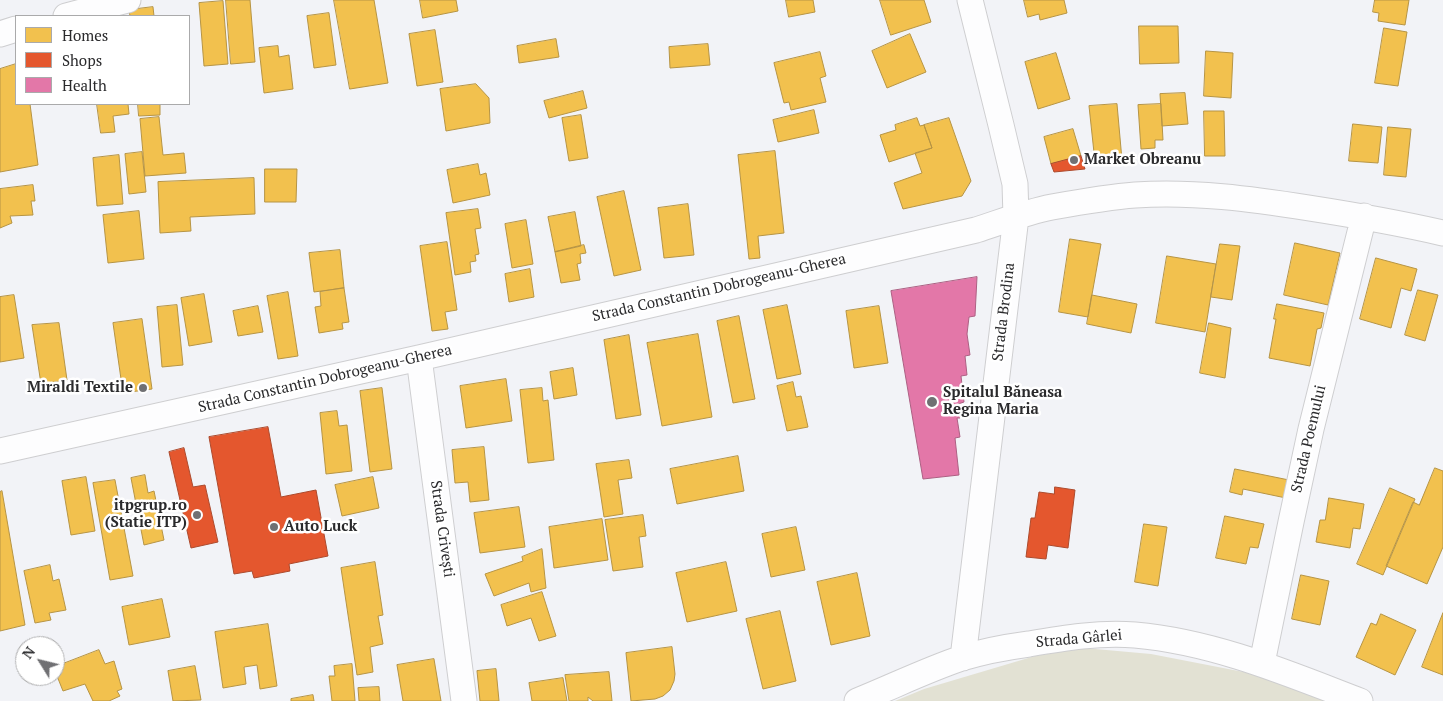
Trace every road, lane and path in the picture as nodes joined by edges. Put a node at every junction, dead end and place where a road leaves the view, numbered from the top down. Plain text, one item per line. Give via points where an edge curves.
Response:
1 (128, 0) edge
2 (970, 0) edge
3 (70, 15) edge
4 (15, 29) edge
5 (0, 34) edge
6 (1016, 216) junction
7 (1364, 216) junction
8 (1443, 233) edge
9 (418, 358) junction
10 (0, 451) edge
11 (963, 658) junction
12 (1262, 663) junction
13 (464, 701) edge
14 (857, 701) edge
15 (1360, 701) edge

1 - 3 street
2 - 6 street, Strada Brodina via 1014,184
4 - 5 street
6 - 7 street, Strada Constantin Dobrogeanu-Gherea via 1093,200 1164,194 1247,199
6 - 9 street, Strada Constantin Dobrogeanu-Gherea via 976,230
6 - 11 street, Strada Brodina
7 - 8 street, Strada Constantin Dobrogeanu-Gherea
7 - 12 street, Strada Poemului via 1313,419
9 - 10 street, Strada Constantin Dobrogeanu-Gherea
9 - 13 street, Strada Crivești
11 - 12 street, Strada Gârlei via 1060,638 1135,635 1224,652
11 - 14 street, Strada Gârlei
12 - 15 street, Strada Gârlei

